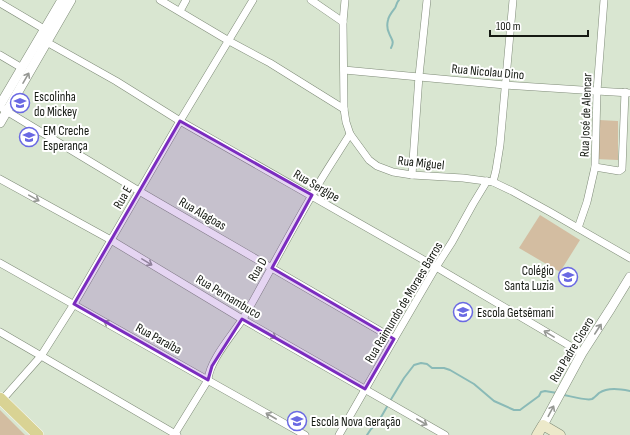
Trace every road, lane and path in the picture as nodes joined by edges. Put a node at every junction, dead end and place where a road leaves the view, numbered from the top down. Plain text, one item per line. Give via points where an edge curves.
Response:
1 (62, 0) edge
2 (71, 0) edge
3 (160, 0) edge
4 (186, 0) edge
5 (253, 0) edge
6 (311, 0) edge
7 (345, 0) edge
8 (427, 0) edge
9 (513, 0) edge
10 (604, 0) edge
11 (0, 3) edge
12 (180, 11) junction
13 (342, 22) junction
14 (44, 30) junction
15 (43, 40) junction
16 (229, 41) junction
17 (0, 54) edge
18 (22, 68) junction
19 (344, 70) junction
20 (419, 76) junction
21 (505, 84) junction
22 (597, 91) junction
23 (628, 93) edge
24 (2, 108) edge
25 (344, 109) junction
26 (180, 121) junction
27 (0, 123) edge
28 (350, 134) junction
29 (595, 167) junction
30 (412, 174) junction
31 (0, 179) edge
32 (490, 182) junction
33 (139, 191) junction
34 (312, 196) junction
35 (578, 228) junction
36 (111, 240) junction
37 (630, 258) edge
38 (0, 263) edge
39 (436, 267) junction
40 (272, 268) junction
41 (630, 277) edge
42 (74, 304) junction
43 (242, 318) junction
44 (0, 332) edge
45 (394, 339) junction
46 (582, 353) junction
47 (41, 356) junction
48 (208, 380) junction
49 (365, 389) junction
50 (1, 399) edge
51 (543, 425) junction
52 (175, 434) edge
53 (38, 435) edge
54 (305, 435) edge
55 (339, 435) edge
56 (445, 435) edge
57 (537, 435) edge
58 (560, 435) edge

1 - 14 street
2 - 15 street
3 - 12 street
4 - 12 street
5 - 16 street, Rua E
6 - 13 street
7 - 13 street, Rua Miguel
8 - 20 street
9 - 21 street, Rua Raimundo de Moraes Barros
10 - 22 street, Rua José de Alencar
11 - 14 street
12 - 16 street
13 - 19 street, Rua Miguel
14 - 15 street
15 - 18 street
24 -> 15 street
15 - 26 street, Rua Sergipe
16 - 25 street
16 - 26 street, Rua E
17 - 18 street
18 - 24 street
19 - 20 street, Rua Nicolau Dino
19 - 25 street, Rua Miguel
20 - 21 street, Rua Nicolau Dino
20 - 30 street
21 - 22 street, Rua Nicolau Dino
21 - 32 street, Rua Raimundo de Moraes Barros via 500,146 496,170
22 - 23 street, Rua Nicolau Dino
22 - 29 street, Rua José de Alencar
23 - 29 street via 622,169 619,171
24 - 27 street
24 - 33 street, Rua Alagoas
25 - 28 street, Rua Miguel
26 - 33 street, Rua E
26 - 34 street, Rua Sergipe
28 - 30 street, Rua Miguel via 369,160 377,166 393,172
28 - 34 street, Rua D
29 - 35 street, Rua José de Alencar
30 - 32 street, Rua Miguel
31 -> 36 street, Rua Pernambuco
32 - 35 street, Rua Miguel via 512,191
32 - 39 street, Rua Raimundo de Moraes Barros
33 - 36 street, Rua E
33 - 40 street, Rua Alagoas
34 - 39 street, Rua Sergipe
34 - 40 street, Rua D
35 - 37 street, Rua Miguel
36 - 42 street, Rua E
36 -> 43 street, Rua Pernambuco
38 - 42 street, Rua Paraíba
39 - 45 street, Rua Raimundo de Moraes Barros
46 -> 39 street, Rua Sergipe
40 - 43 street, Rua D
40 - 45 street, Rua Alagoas
46 -> 41 street, Rua Padre Cicero
42 - 47 street, Rua E
48 -> 42 street, Rua Paraíba
43 - 48 street, Rua D via 208,373
43 -> 49 street, Rua Pernambuco
44 - 47 street
45 - 49 street, Rua Raimundo de Moraes Barros
51 -> 46 street, Rua Padre Cicero
47 - 50 street, Rua E
47 - 52 street
48 - 52 street, Rua D
54 -> 48 street, Rua Paraíba
49 - 55 street, Rua Raimundo de Moraes Barros
49 -> 56 street, Rua Pernambuco
50 - 53 main road
51 - 57 main road, Rua Padre Cicero
51 - 58 main road

